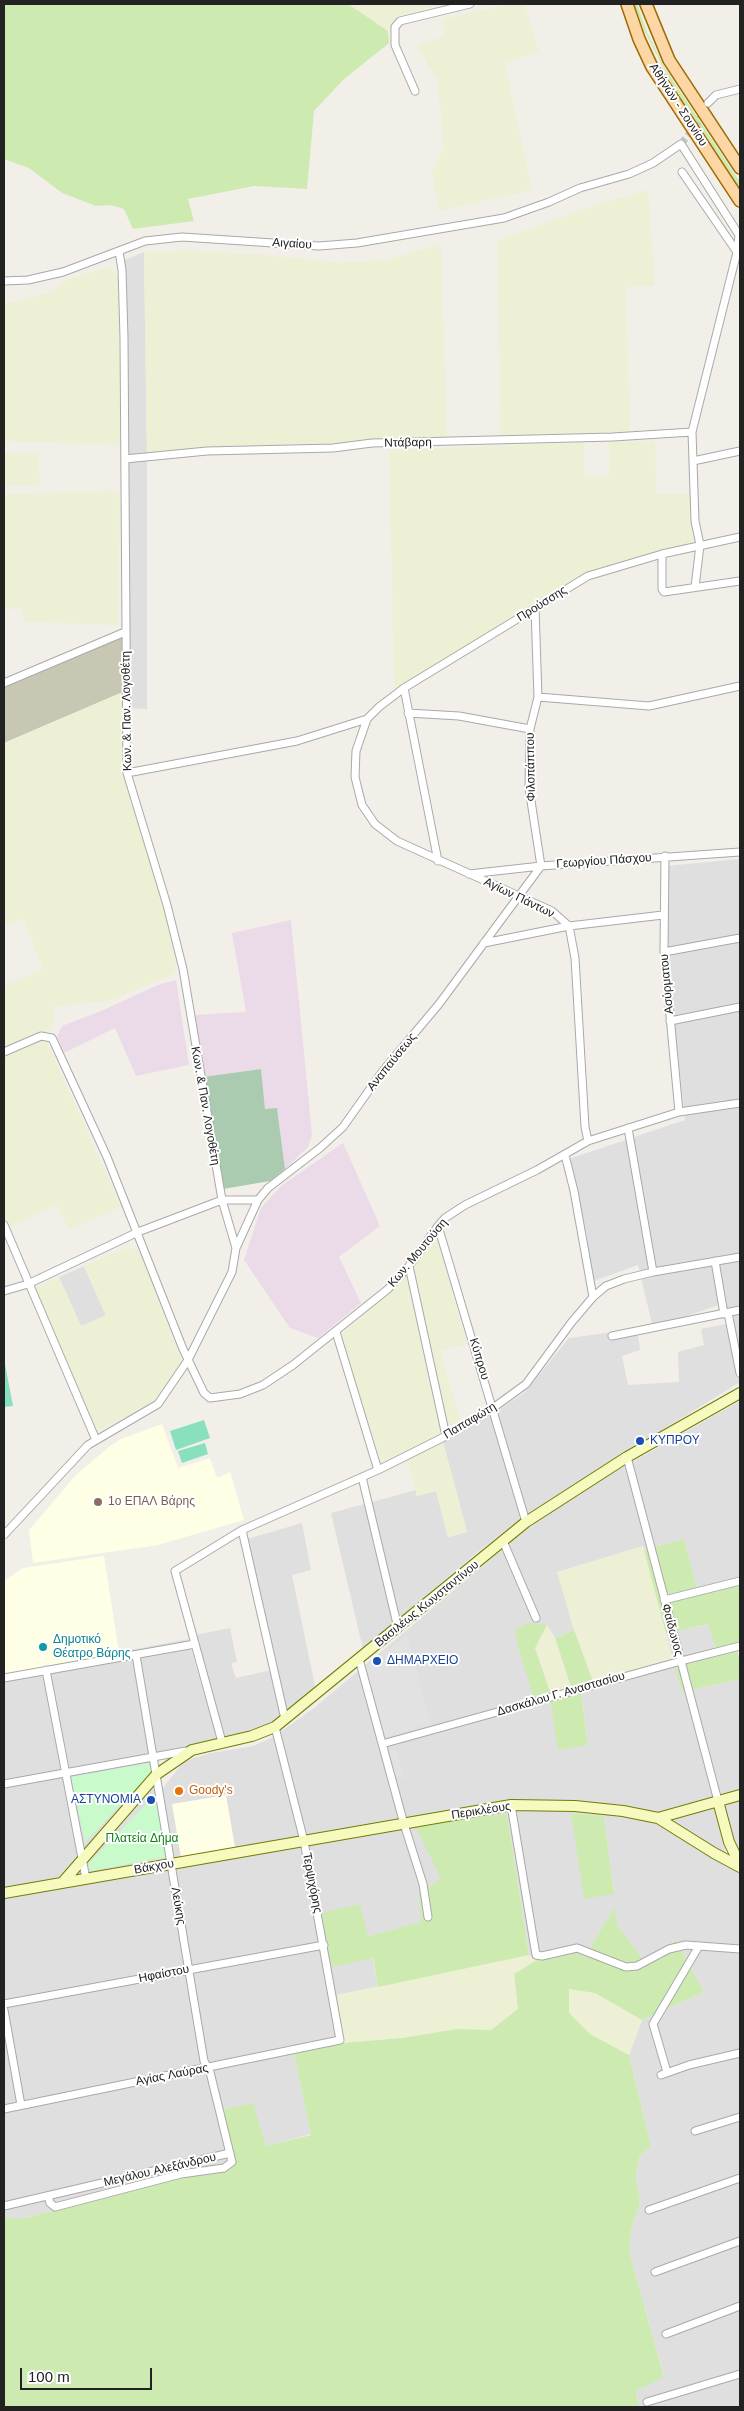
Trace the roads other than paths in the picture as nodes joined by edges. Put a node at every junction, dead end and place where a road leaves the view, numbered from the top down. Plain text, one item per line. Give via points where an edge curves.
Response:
1 (470, 4) edge
2 (627, 4) edge
3 (646, 4) edge
4 (740, 89) edge
5 (415, 91) dead end
6 (708, 103) tunnel mouth
7 (740, 168) edge
8 (682, 172) dead end
9 (740, 201) edge
10 (119, 251) junction
11 (739, 254) edge
12 (4, 281) edge
13 (692, 432) junction
14 (740, 452) edge
15 (125, 459) junction
16 (693, 461) junction
17 (740, 537) edge
18 (700, 545) junction
19 (662, 554) junction
20 (740, 581) edge
21 (695, 587) junction
22 (535, 608) junction
23 (125, 632) junction
24 (4, 683) edge
25 (740, 686) edge
26 (404, 688) junction
27 (538, 697) junction
28 (408, 713) junction
29 (366, 719) junction
30 (530, 728) junction
31 (127, 772) junction
32 (740, 852) edge
33 (665, 856) junction
34 (438, 861) junction
35 (541, 866) junction
36 (468, 874) junction
37 (518, 896) junction
38 (663, 915) junction
39 (569, 926) junction
40 (740, 938) edge
41 (484, 943) junction
42 (664, 952) junction
43 (740, 1007) edge
44 (670, 1021) junction
45 (4, 1052) edge
46 (740, 1103) edge
47 (679, 1112) junction
48 (628, 1128) junction
49 (588, 1142) junction
50 (565, 1155) junction
51 (222, 1200) junction
52 (258, 1200) junction
53 (4, 1225) edge
54 (438, 1226) junction
55 (138, 1232) junction
56 (236, 1248) junction
57 (740, 1257) edge
58 (715, 1261) junction
59 (409, 1266) junction
60 (653, 1272) junction
61 (28, 1284) junction
62 (4, 1291) edge
63 (594, 1297) junction
64 (740, 1310) edge
65 (726, 1314) junction
66 (336, 1332) junction
67 (612, 1336) dead end
68 (188, 1360) junction
69 (740, 1373) edge
70 (740, 1393) edge
71 (493, 1408) junction
72 (446, 1436) junction
73 (96, 1440) junction
74 (627, 1457) junction
75 (378, 1470) junction
76 (362, 1477) junction
77 (526, 1522) junction
78 (242, 1530) junction
79 (4, 1534) edge
80 (502, 1541) junction
81 (740, 1581) edge
82 (664, 1600) junction
83 (536, 1618) dead end
84 (398, 1628) junction
85 (195, 1644) junction
86 (740, 1646) edge
87 (136, 1655) junction
88 (359, 1659) junction
89 (680, 1661) junction
90 (46, 1670) junction
91 (4, 1678) edge
92 (285, 1719) junction
93 (275, 1726) junction
94 (222, 1742) junction
95 (382, 1744) junction
96 (192, 1750) junction
97 (154, 1758) junction
98 (66, 1773) junction
99 (157, 1774) junction
100 (4, 1784) edge
101 (740, 1796) edge
102 (718, 1802) junction
103 (511, 1805) junction
104 (658, 1818) junction
105 (404, 1824) junction
106 (304, 1841) junction
107 (730, 1842) junction
108 (714, 1853) junction
109 (82, 1860) junction
110 (170, 1864) junction
111 (740, 1866) edge
112 (86, 1879) junction
113 (62, 1883) junction
114 (4, 1893) edge
115 (428, 1917) dead end
116 (324, 1945) junction
117 (699, 1946) junction
118 (740, 1949) edge
119 (189, 1970) junction
120 (4, 2004) edge
121 (4, 2010) edge
122 (340, 2040) joint
123 (740, 2053) edge
124 (207, 2067) junction
125 (20, 2105) junction
126 (4, 2109) edge
127 (740, 2117) edge
128 (695, 2131) dead end
129 (230, 2153) junction
130 (740, 2178) edge
131 (48, 2196) junction
132 (4, 2206) edge
133 (649, 2210) dead end
134 (740, 2241) edge
135 (655, 2272) dead end
136 (740, 2306) edge
137 (666, 2334) dead end
138 (740, 2374) edge
139 (647, 2402) dead end

1 - 5 street via 400,21 395,27 396,45
2 - 9 main road, Αθήνών - Σουνίου via 652,68
3 - 7 main road, Αθήνών - Σουνίου via 669,60
4 - 6 street via 716,95
8 - 11 street
10 - 11 street, Αιγαίου via 145,241 182,236 319,246 357,243 504,218 580,188 629,174 681,144 738,235
10 - 12 street, Αιγαίου via 63,272 28,280
10 - 15 street, Κων. & Παν. Λογοθέτη
11 - 13 street
13 - 15 street, Ντάβαρη via 217,450
13 - 16 street
14 - 16 street
15 - 23 street, Κων. & Παν. Λογοθέτη
16 - 18 street via 695,521
17 - 18 street, Προύσσης
18 - 19 street, Προύσσης
18 - 21 street
19 - 21 street via 662,591
19 - 22 street, Προύσσης via 588,576
20 - 21 street
22 - 26 street, Προύσσης
22 - 27 street, Φιλοπάππου
23 - 24 street
23 - 31 street, Κων. & Παν. Λογοθέτη
25 - 27 street via 649,706
26 - 28 street
26 - 29 street, Προύσσης
27 - 30 street, Φιλοπάππου
28 - 30 street via 459,716
28 - 34 street
29 - 31 street via 296,741
29 - 34 street, Αγίων Πάντων via 356,751 355,777 362,805 375,824 397,841
30 - 35 street, Φιλοπάππου via 529,788
31 - 51 street, Κων. & Παν. Λογοθέτη via 183,969
32 - 33 street, Γεωργίου Πάσχου
33 - 35 street, Γεωργίου Πάσχου
33 - 38 street, Ασύρματου
34 - 36 street, Αγίων Πάντων
35 - 36 street, Γεωργίου Πάσχου
35 - 37 street, Αναπαύσεως
36 - 37 street, Αγίων Πάντων
37 - 39 street, Αγίων Πάντων via 552,911
37 - 41 street, Αναπαύσεως
38 - 39 street
38 - 42 street, Ασύρματου
39 - 41 street
39 - 49 street via 575,958
40 - 42 street
41 - 52 street, Αναπαύσεως via 343,1127 268,1188
42 - 44 street, Ασύρματου
43 - 44 street
44 - 47 street, Ασύρματου
45 - 55 street, Κων. Μουτούση via 41,1036 52,1038
46 - 47 street, Κων. Μουτούση
47 - 48 street, Κων. Μουτούση
48 - 49 street, Κων. Μουτούση
48 - 60 street
49 - 50 street, Κων. Μουτούση
50 - 54 street, Κων. Μουτούση via 465,1205
50 - 63 street
51 - 52 street
51 - 55 street
51 - 56 street, Κων. & Παν. Λογοθέτη
52 - 56 street, Αναπαύσεως
53 - 61 street
54 - 59 street, Κων. Μουτούση
54 - 71 street, Κύπρου
55 - 61 street
55 - 68 street, Κων. Μουτούση
56 - 68 street via 232,1272
57 - 58 street, Παπαφώτη
58 - 60 street, Παπαφώτη
58 - 65 street
59 - 66 street, Κων. Μουτούση via 388,1289
59 - 72 street
60 - 63 street, Παπαφώτη via 606,1286
61 - 62 street
61 - 73 street
63 - 71 street, Παπαφώτη via 526,1384
64 - 65 street
65 - 67 street
65 - 69 street
66 - 68 street, Κων. Μουτούση via 263,1385 216,1399 204,1393
66 - 75 street
68 - 73 street via 158,1404
70 - 74 main road, Βασιλέως Κωνσταντίνου
71 - 72 street, Παπαφώτη
71 - 77 street, Κύπρου
72 - 75 street, Παπαφώτη
73 - 79 street via 76,1456
74 - 77 main road, Βασιλέως Κωνσταντίνου
74 - 82 street, Φαίδωνος
75 - 76 street, Παπαφώτη
76 - 78 street, Παπαφώτη
76 - 84 street
77 - 80 main road, Βασιλέως Κωνσταντίνου
78 - 85 street, Παπαφώτη via 175,1571
78 - 92 street
80 - 83 street
80 - 84 main road, Βασιλέως Κωνσταντίνου
81 - 82 street
82 - 89 street, Φαίδωνος
84 - 88 main road, Βασιλέως Κωνσταντίνου
85 - 87 street
85 - 94 street
86 - 89 street, Δασκάλου Γ. Αναστασίου
87 - 90 street
87 - 97 street, Λεύκης
88 - 92 main road, Βασιλέως Κωνσταντίνου
88 - 95 street
89 - 95 street, Δασκάλου Γ. Αναστασίου
89 - 102 street, Φαίδωνος
90 - 91 street
90 - 98 street
92 - 93 main road, Βασιλέως Κωνσταντίνου
93 - 94 main road, Βασιλέως Κωνσταντίνου via 252,1736
93 - 106 street, Τερψιχόρης
94 - 96 main road, Βασιλέως Κωνσταντίνου
95 - 105 street
96 - 97 street
96 - 99 main road, Βασιλέως Κωνσταντίνου
97 - 98 street
97 - 99 street, Λεύκης
98 - 100 street
98 - 109 street
99 - 109 main road, Βασιλέως Κωνσταντίνου
99 - 110 street, Λεύκης
101 - 102 main road, Περικλέους
102 - 104 main road, Περικλέους
102 - 107 main road
103 - 104 main road, Περικλέους via 623,1810
103 - 105 main road, Περικλέους
103 - 117 street via 536,1955 577,1948 626,1967 637,1966 686,1945
104 - 108 main road, Περικλέους
105 - 106 main road, Περικλέους
105 - 115 street via 424,1884
106 - 110 main road, Βάκχου
106 - 116 street, Τερψιχόρης
107 - 108 main road
107 - 111 main road
108 - 111 main road, Περικλέους
109 - 112 street
109 - 113 main road, Βασιλέως Κωνσταντίνου
110 - 112 main road, Βάκχου
110 - 119 street, Λεύκης
112 - 113 main road, Βάκχου
113 - 114 main road, Βάκχου
116 - 119 street, Ηφαίστου
116 - 122 street, Τερψιχόρης
117 - 118 street
117 - 123 street via 653,2024 664,2074
119 - 120 street, Ηφαίστου
119 - 124 street, Λεύκης
121 - 125 street
122 - 124 street, Αγίας Λαύρας
124 - 125 street, Αγίας Λαύρας
124 - 129 street, Μεγάλου Αλεξάνδρου
125 - 126 street, Αγίας Λαύρας
127 - 128 street
129 - 131 street, Μεγάλου Αλεξάνδρου
129 - 131 street via 232,2162 224,2168 172,2176 55,2207
130 - 133 street
131 - 132 street, Μεγάλου Αλεξάνδρου
134 - 135 street
136 - 137 street
138 - 139 street

